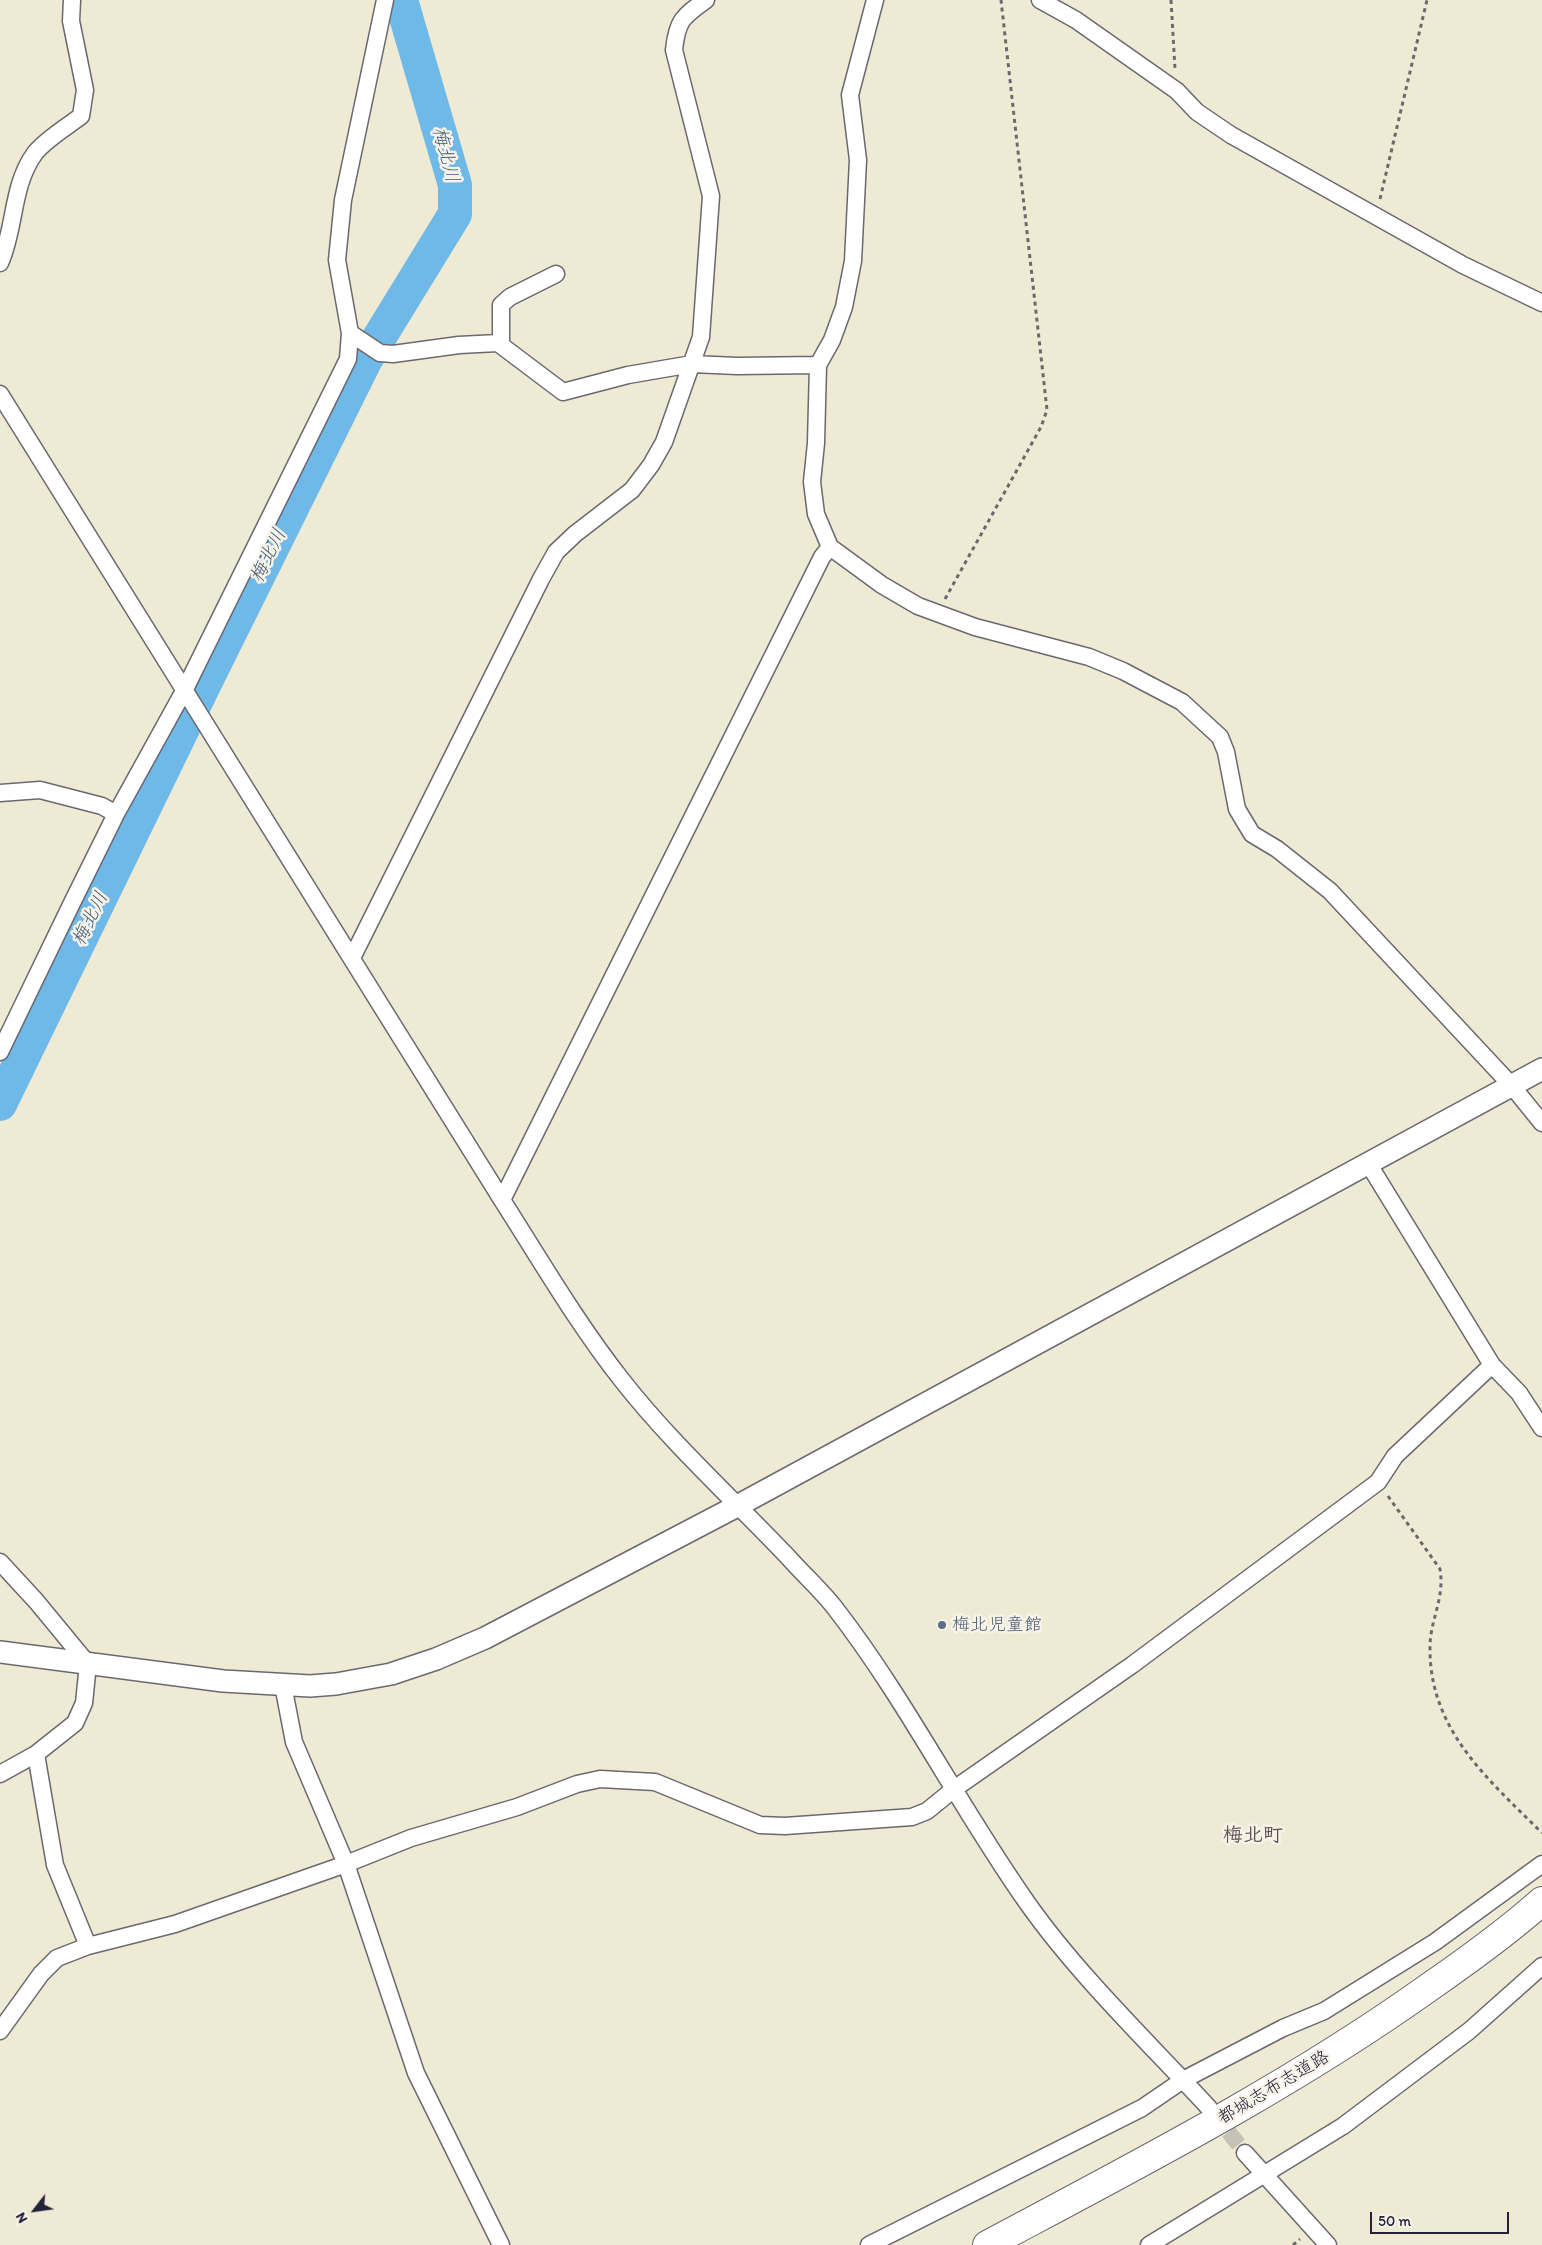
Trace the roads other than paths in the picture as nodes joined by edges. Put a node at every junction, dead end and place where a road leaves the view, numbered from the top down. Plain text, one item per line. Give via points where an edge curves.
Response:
1 (72, 0) edge
2 (386, 0) edge
3 (706, 0) edge
4 (875, 0) edge
5 (1040, 0) edge
6 (0, 263) edge
7 (556, 274) dead end
8 (1542, 303) edge
9 (355, 337) junction
10 (501, 345) junction
11 (692, 364) junction
12 (818, 365) junction
13 (0, 394) edge
14 (830, 546) junction
15 (185, 690) junction
16 (0, 793) edge
17 (116, 814) junction
18 (352, 958) junction
19 (0, 1052) edge
20 (1542, 1069) edge
21 (1512, 1086) junction
22 (1542, 1123) edge
23 (1368, 1163) junction
24 (502, 1200) junction
25 (1492, 1365) junction
26 (1542, 1428) edge
27 (738, 1505) junction
28 (0, 1562) edge
29 (0, 1652) edge
30 (88, 1664) junction
31 (283, 1685) junction
32 (36, 1754) junction
33 (0, 1774) edge
34 (954, 1789) junction
35 (346, 1864) junction
36 (1542, 1864) edge
37 (1542, 1901) edge
38 (1542, 1925) edge
39 (88, 1946) junction
40 (1542, 1966) edge
41 (0, 2030) edge
42 (1183, 2080) junction
43 (1209, 2108) tunnel mouth
44 (1245, 2153) tunnel mouth
45 (1267, 2174) junction
46 (501, 2245) edge
47 (869, 2245) edge
48 (987, 2245) edge
49 (1022, 2245) edge
50 (1150, 2245) edge
51 (1328, 2245) edge

1 - 6 street via 71,21 85,90 81,116 36,152 18,185
2 - 9 street via 343,200 337,260
3 - 11 street via 677,26 674,50 711,196 701,337
4 - 12 street via 850,95 858,160 853,261 844,307 832,340
5 - 8 street via 1076,20 1177,90 1197,112 1231,135 1463,265
7 - 10 street via 510,297 501,305
9 - 10 street via 380,353 393,354 459,345 498,342
9 - 15 street via 348,359
10 - 11 street via 563,392 628,375
11 - 12 street
11 - 18 street via 664,442 651,465 632,490 556,552 541,578
12 - 14 street via 812,482 816,514
13 - 15 street
14 - 21 street via 882,585 918,606 975,626 1089,657 1182,702 1220,737 1237,809 1252,834 1277,849 1330,891
14 - 24 street
15 - 17 street
15 - 18 street
16 - 17 street via 40,790 102,806
17 - 19 street
18 - 24 street
20 - 21 street
21 - 22 street
21 - 23 street
23 - 25 street
23 - 27 street
24 - 27 street via 569,1306 621,1380
25 - 26 street via 1519,1393
25 - 34 street via 1395,1456 1378,1482 1132,1665
27 - 31 street via 486,1638 436,1658 391,1674 336,1684
27 - 34 street via 832,1604 860,1640
28 - 30 street
29 - 30 street
30 - 31 street
30 - 32 street via 84,1703 75,1723
31 - 35 street via 294,1742
32 - 33 street
32 - 39 street via 55,1865
34 - 35 street via 927,1811 912,1817 784,1826 760,1825 655,1782 600,1779 411,1838
34 - 42 street via 1030,1907 1085,1974
35 - 39 street via 175,1924
35 - 46 street via 416,2073
36 - 42 street via 1435,1942 1324,2011 1283,2028
37 - 48 highway, 都城志布志道路 via 1465,1962 1371,2028 1294,2076 1196,2134
38 - 49 highway, 都城志布志道路 via 1385,2040 1295,2096
39 - 41 street via 57,1958
40 - 45 street via 1469,2031 1351,2120
42 - 43 street
42 - 47 street via 1142,2108
44 - 45 street
45 - 50 street
45 - 51 street

